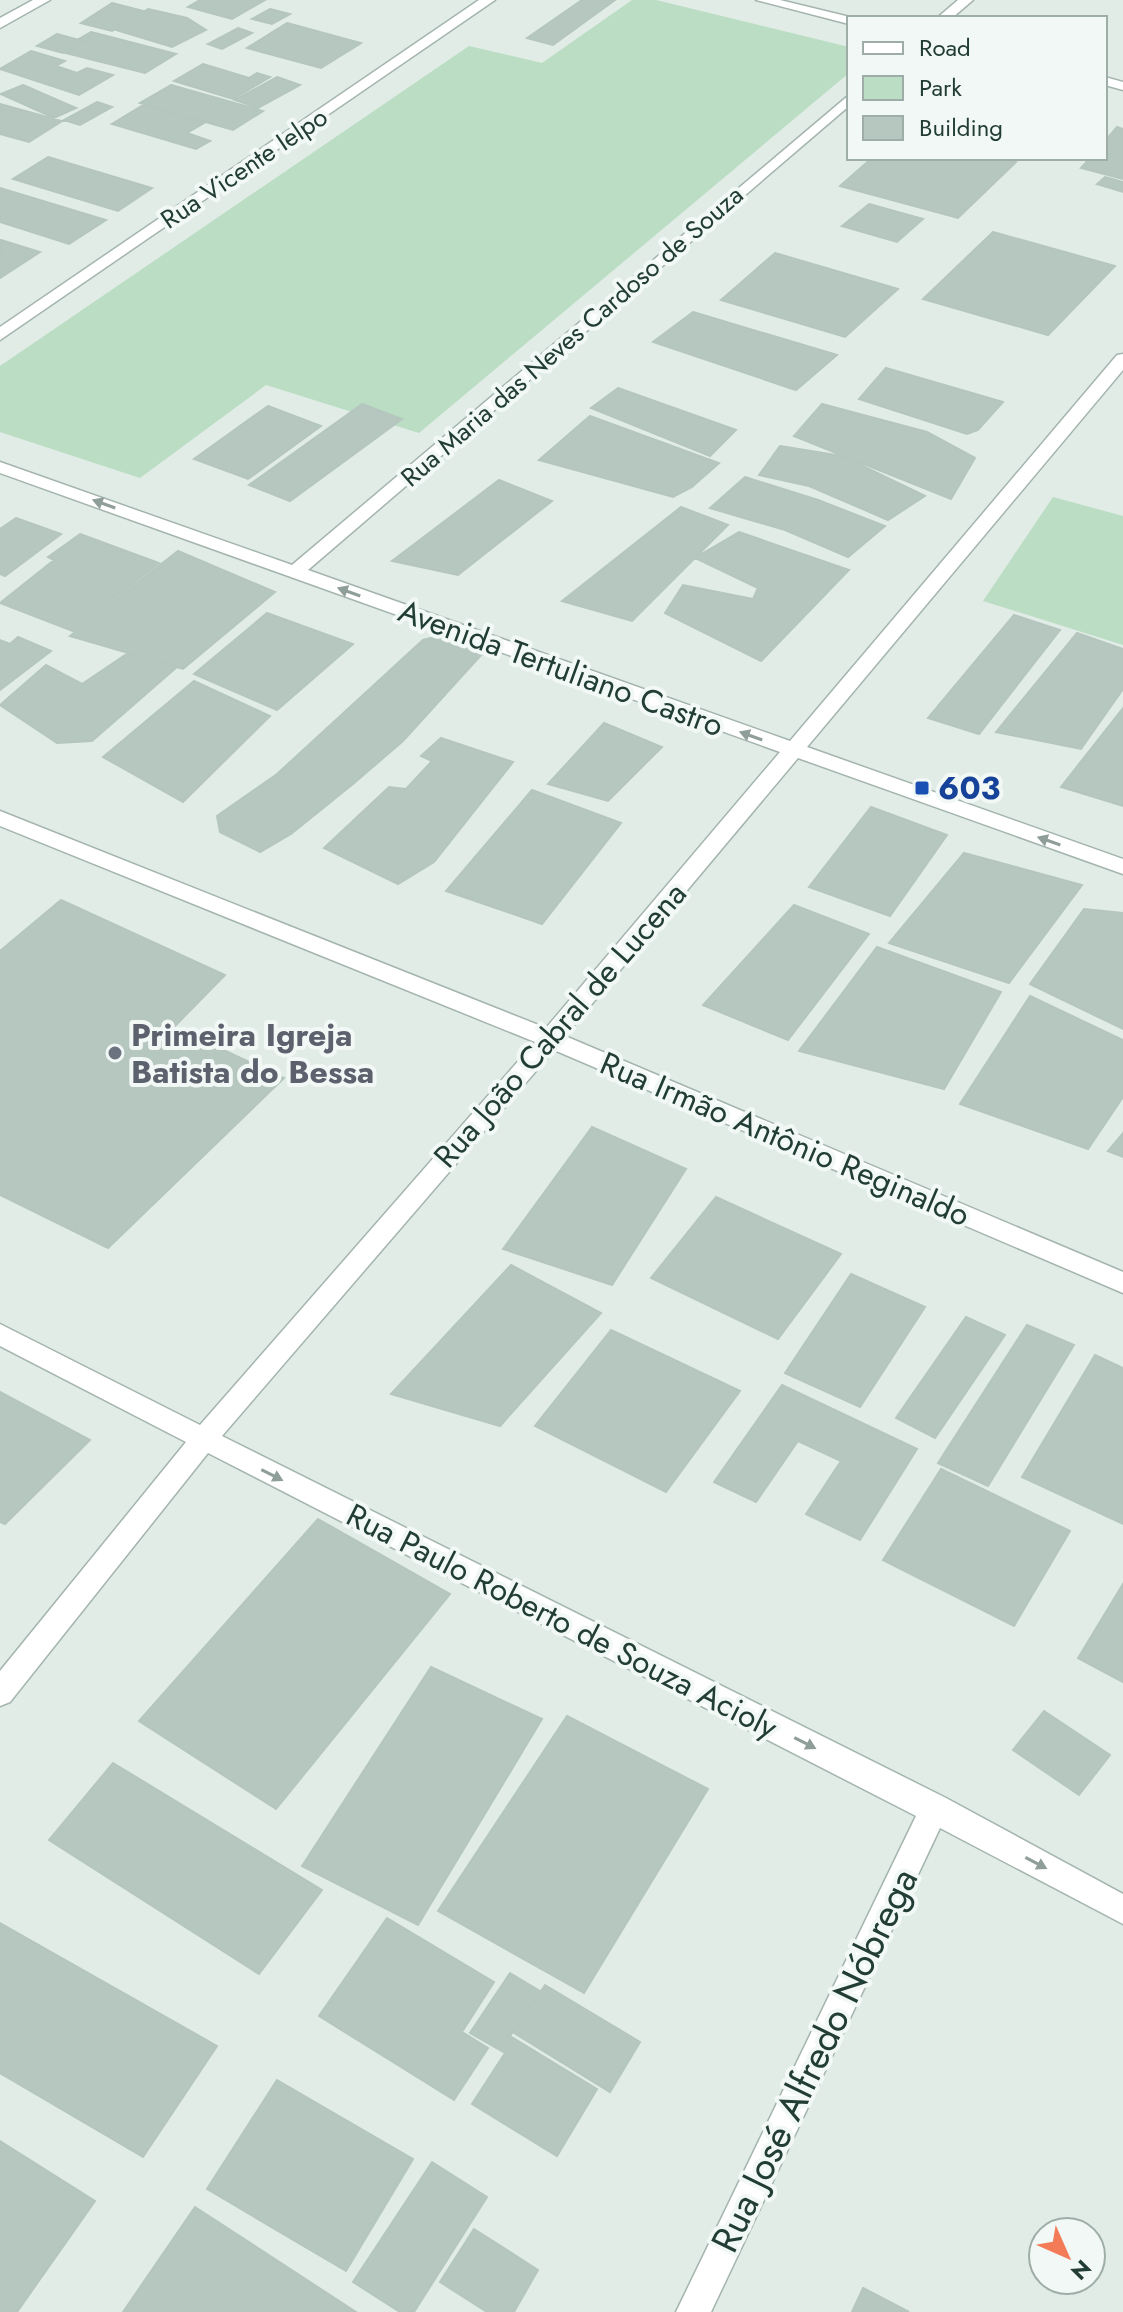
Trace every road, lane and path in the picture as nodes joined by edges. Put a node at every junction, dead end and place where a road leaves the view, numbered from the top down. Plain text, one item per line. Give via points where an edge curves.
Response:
1 (43, 0) edge
2 (488, 0) edge
3 (763, 0) edge
4 (966, 0) edge
5 (946, 16) edge
6 (847, 20) edge
7 (0, 24) edge
8 (847, 101) edge
9 (0, 335) edge
10 (1123, 359) edge
11 (0, 467) edge
12 (295, 572) junction
13 (792, 751) junction
14 (3, 822) edge
15 (1123, 867) edge
16 (550, 1039) junction
17 (1123, 1283) edge
18 (0, 1334) edge
19 (203, 1440) junction
20 (0, 1693) edge
21 (935, 1808) junction
22 (1123, 1910) edge
23 (693, 2312) edge

1 - 7 street
2 - 9 street, Rua Vicente Ielpo
3 - 6 street
4 - 5 street
8 - 12 street, Rua Maria das Neves Cardoso de Souza
10 - 13 street, Rua João Cabral de Lucena
12 -> 11 street, Avenida Tertuliano Castro
13 -> 12 street, Avenida Tertuliano Castro
15 -> 13 street, Avenida Tertuliano Castro
13 - 16 street, Rua João Cabral de Lucena
14 - 16 street, Rua Irmão Antônio Reginaldo
16 - 17 street, Rua Irmão Antônio Reginaldo
16 - 19 street, Rua João Cabral de Lucena
18 - 19 street, Rua Paulo Roberto de Souza Acioly
19 - 20 street, Rua João Cabral de Lucena
19 -> 21 street, Rua Paulo Roberto de Souza Acioly
21 -> 22 street, Rua Paulo Roberto de Souza Acioly
21 - 23 street, Rua José Alfredo Nóbrega

